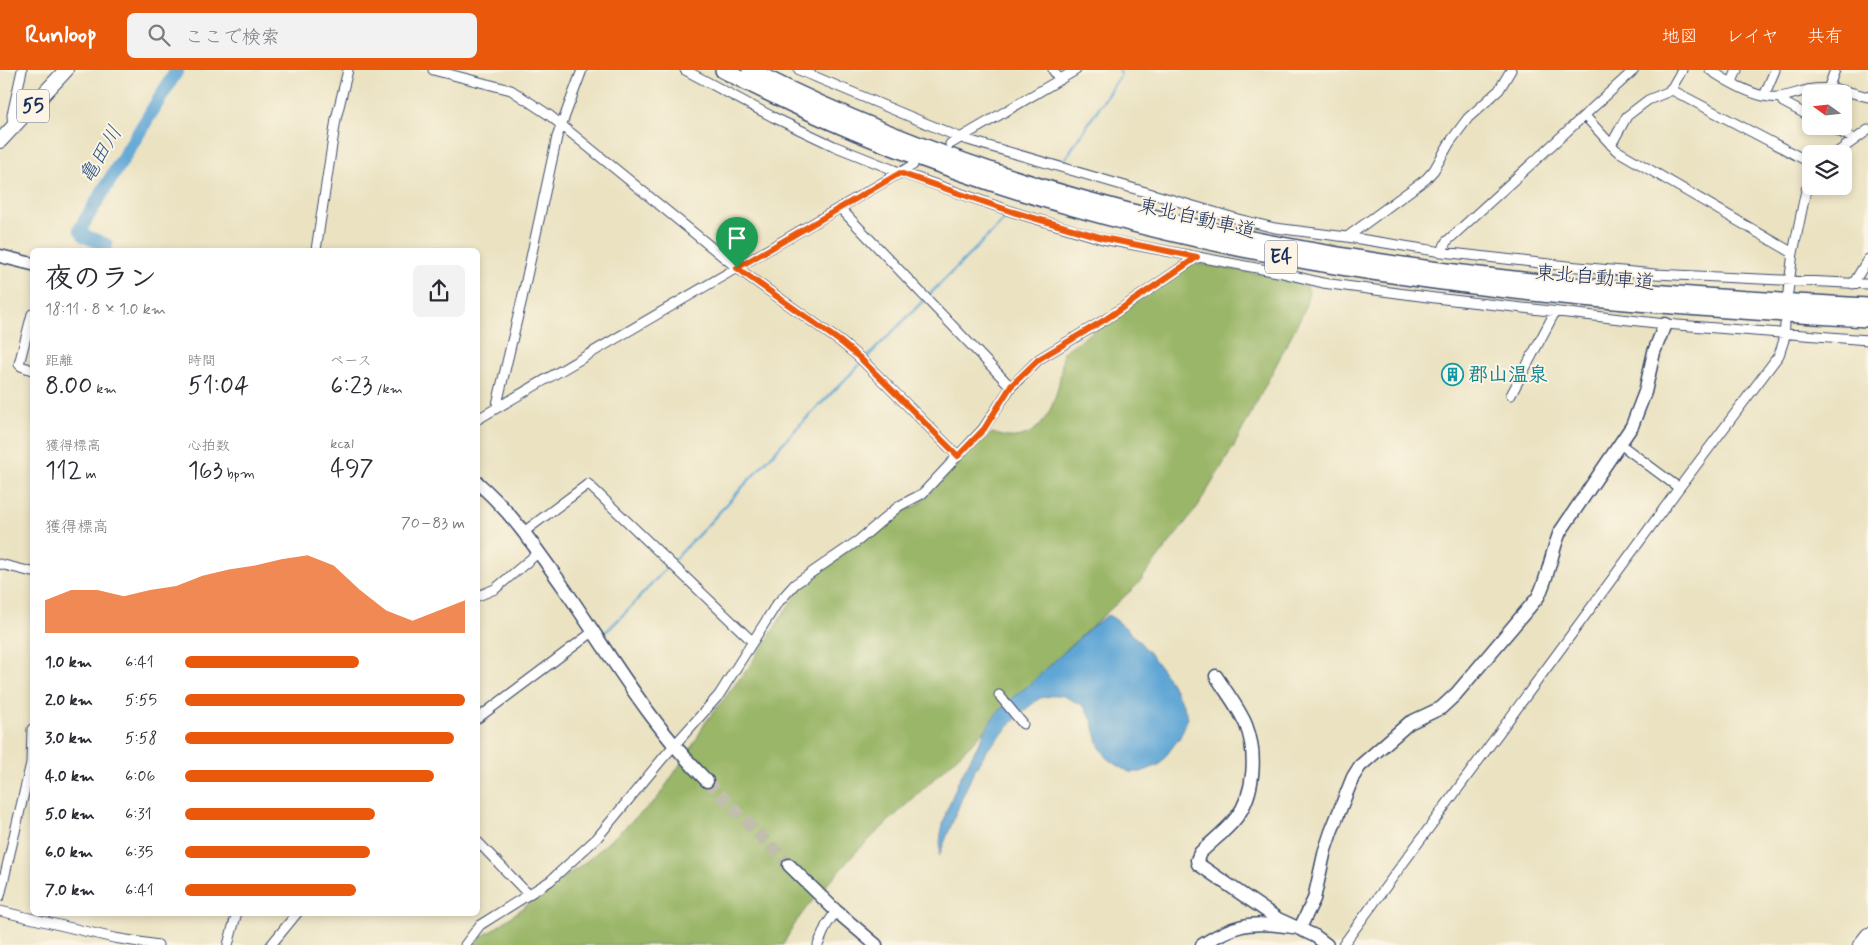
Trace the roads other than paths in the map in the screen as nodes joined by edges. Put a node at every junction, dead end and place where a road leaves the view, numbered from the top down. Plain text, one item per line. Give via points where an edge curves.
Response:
1 (22, 70) edge
2 (66, 70) edge
3 (348, 70) edge
4 (433, 70) edge
5 (582, 70) edge
6 (685, 70) edge
7 (723, 70) edge
8 (799, 70) edge
9 (1053, 70) edge
10 (1076, 70) edge
11 (1511, 70) edge
12 (1634, 70) edge
13 (1682, 70) edge
14 (1710, 70) edge
15 (1737, 70) edge
16 (1774, 70) edge
17 (1835, 70) edge
18 (755, 72) edge
19 (1060, 80) junction
20 (1732, 82) junction
21 (1829, 85) edge
22 (1670, 89) junction
23 (1802, 92) edge
24 (1852, 92) edge
25 (1764, 96) junction
26 (1780, 97) junction
27 (1868, 97) edge
28 (1802, 112) edge
29 (1585, 116) junction
30 (561, 125) junction
31 (13, 128) junction
32 (1868, 130) edge
33 (1846, 135) edge
34 (961, 138) junction
35 (1854, 139) junction
36 (0, 141) edge
37 (950, 144) dead end
38 (1611, 145) junction
39 (1846, 145) edge
40 (1802, 158) edge
41 (913, 165) dead end
42 (900, 173) junction
43 (1805, 195) edge
44 (840, 209) junction
45 (1340, 239) junction
46 (316, 248) edge
47 (1442, 252) junction
48 (1793, 253) junction
49 (0, 256) edge
50 (1197, 257) junction
51 (1868, 260) edge
52 (30, 264) edge
53 (737, 268) junction
54 (1790, 280) junction
55 (1853, 284) junction
56 (1868, 284) edge
57 (1788, 292) dead end
58 (1868, 306) edge
59 (1555, 312) junction
60 (1868, 319) edge
61 (30, 322) edge
62 (1665, 324) junction
63 (1785, 328) junction
64 (1868, 340) edge
65 (30, 369) edge
66 (1011, 386) junction
67 (1511, 396) dead end
68 (498, 406) junction
69 (480, 418) edge
70 (1620, 444) junction
71 (958, 456) junction
72 (480, 485) edge
73 (1679, 488) junction
74 (525, 532) junction
75 (539, 552) junction
76 (0, 564) edge
77 (30, 572) edge
78 (480, 595) edge
79 (594, 631) junction
80 (752, 640) junction
81 (1216, 676) dead end
82 (999, 695) dead end
83 (480, 716) edge
84 (1023, 724) dead end
85 (674, 747) junction
86 (30, 767) edge
87 (707, 781) tunnel mouth
88 (480, 844) edge
89 (789, 865) tunnel mouth
90 (528, 894) junction
91 (0, 896) edge
92 (0, 911) edge
93 (836, 911) junction
94 (236, 916) edge
95 (295, 916) edge
96 (1300, 928) junction
97 (1868, 934) edge
98 (158, 945) edge
99 (228, 945) edge
100 (271, 945) edge
101 (465, 945) edge
102 (818, 945) edge
103 (876, 945) edge
104 (1202, 945) edge
105 (1327, 945) edge
106 (1343, 945) edge
107 (1860, 945) edge

1 - 31 street via 12,115
2 - 31 main road, 55
3 - 46 street via 336,119
4 - 30 street via 511,90
5 - 30 street
6 - 42 street via 773,117
7 - 60 highway, 東北自動車道 / E4 via 873,140 977,180 1083,212 1200,241 1320,264 1459,285 1653,304
8 - 34 street
9 - 19 street
10 - 19 street
11 - 45 street via 1499,90 1468,118 1426,179
12 - 29 street
13 - 22 street
14 - 20 street
15 - 20 street
16 - 25 street
17 - 21 street
18 - 58 highway, 東北自動車道 / E4 via 878,129 982,168 1086,200 1203,229 1324,252 1462,272 1704,296
19 - 34 street
20 - 25 street
22 - 38 street via 1634,109
22 - 40 street
23 - 26 street
24 - 27 street
25 - 26 street
26 - 28 street
29 - 38 street
29 - 47 street via 1446,242
30 - 53 street
30 - 68 street
31 - 36 main road, 55
32 - 35 street
33 - 35 street
34 - 37 street
34 - 45 street via 1238,219
35 - 39 street
38 - 48 street
41 - 42 street
42 - 44 street
42 - 50 street via 1013,212 1103,238
43 - 48 street
44 - 53 street
44 - 66 street
45 - 47 street
47 - 54 street via 1655,274
48 - 54 street
49 - 52 street
50 - 59 street via 1435,298
50 - 66 street via 1106,319 1039,359
51 - 55 street
53 - 68 street
53 - 71 street via 847,348
54 - 55 street
54 - 57 street
55 - 56 street
59 - 62 street
59 - 67 street
61 - 65 street via 19,364
62 - 63 street
62 - 70 street via 1641,404
63 - 64 street
63 - 73 street via 1779,355
66 - 71 street via 984,429
68 - 69 street
70 - 73 street
70 - 96 street via 1560,532 1538,597 1456,694 1441,708 1409,723 1360,766 1325,850 1314,899
71 - 80 street via 922,494 899,506 858,540 795,584
72 - 74 street
73 - 106 street
74 - 75 street
74 - 80 street via 588,484
75 - 78 street via 495,589
75 - 79 street
76 - 77 street
79 - 83 street
79 - 85 street
80 - 85 street via 719,695
81 - 96 street via 1246,724 1251,740 1252,768 1248,792 1239,813 1200,853 1198,864 1278,919
82 - 84 street
85 - 87 street
85 - 90 street via 597,838 550,880
86 - 91 street
88 - 90 street
89 - 93 street
90 - 101 street via 480,925
92 - 98 street
93 - 102 street
93 - 103 street
94 - 99 street
95 - 100 street
96 - 104 street via 1264,923 1240,926
96 - 105 street
97 - 107 main road

